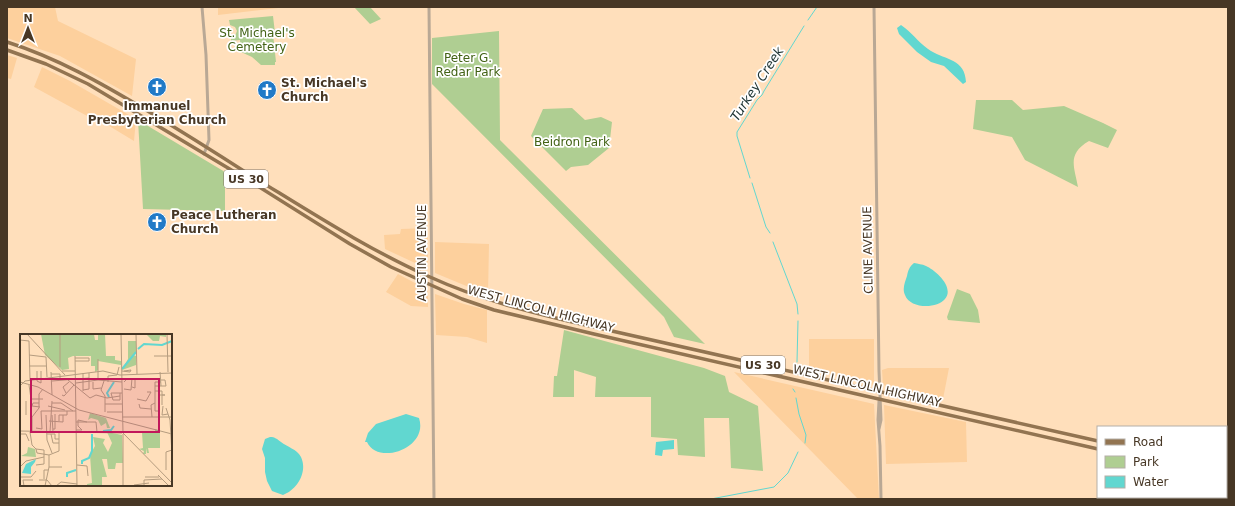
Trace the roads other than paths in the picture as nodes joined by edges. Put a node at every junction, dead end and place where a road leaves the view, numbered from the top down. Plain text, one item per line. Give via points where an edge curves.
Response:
1 (202, 7) edge
2 (429, 7) edge
3 (874, 7) edge
4 (7, 42) edge
5 (7, 50) edge
6 (208, 147) junction
7 (204, 154) junction
8 (431, 278) junction
9 (431, 285) junction
10 (879, 392) junction
11 (879, 399) junction
12 (1097, 441) edge
13 (1097, 449) edge
14 (434, 499) edge
15 (881, 499) edge

1 - 6 street via 207,69
2 - 8 street, AUSTIN AVENUE
3 - 10 street, CLINE AVENUE
4 - 6 main road, WEST LINCOLN HIGHWAY / US 30 via 47,56 76,70
5 - 7 main road, WEST LINCOLN HIGHWAY / US 30 via 46,64 88,84
6 - 7 street
6 - 8 main road, WEST LINCOLN HIGHWAY / US 30 via 355,238
7 - 9 main road, WEST LINCOLN HIGHWAY / US 30 via 350,244 391,267
8 - 9 street, AUSTIN AVENUE
8 - 10 main road, WEST LINCOLN HIGHWAY / US 30 via 530,312
9 - 11 main road, WEST LINCOLN HIGHWAY / US 30 via 494,310
9 - 14 street, AUSTIN AVENUE
10 - 11 street, CLINE AVENUE
10 - 12 main road, WEST LINCOLN HIGHWAY / US 30
11 - 13 main road, WEST LINCOLN HIGHWAY / US 30
11 - 15 street, CLINE AVENUE

